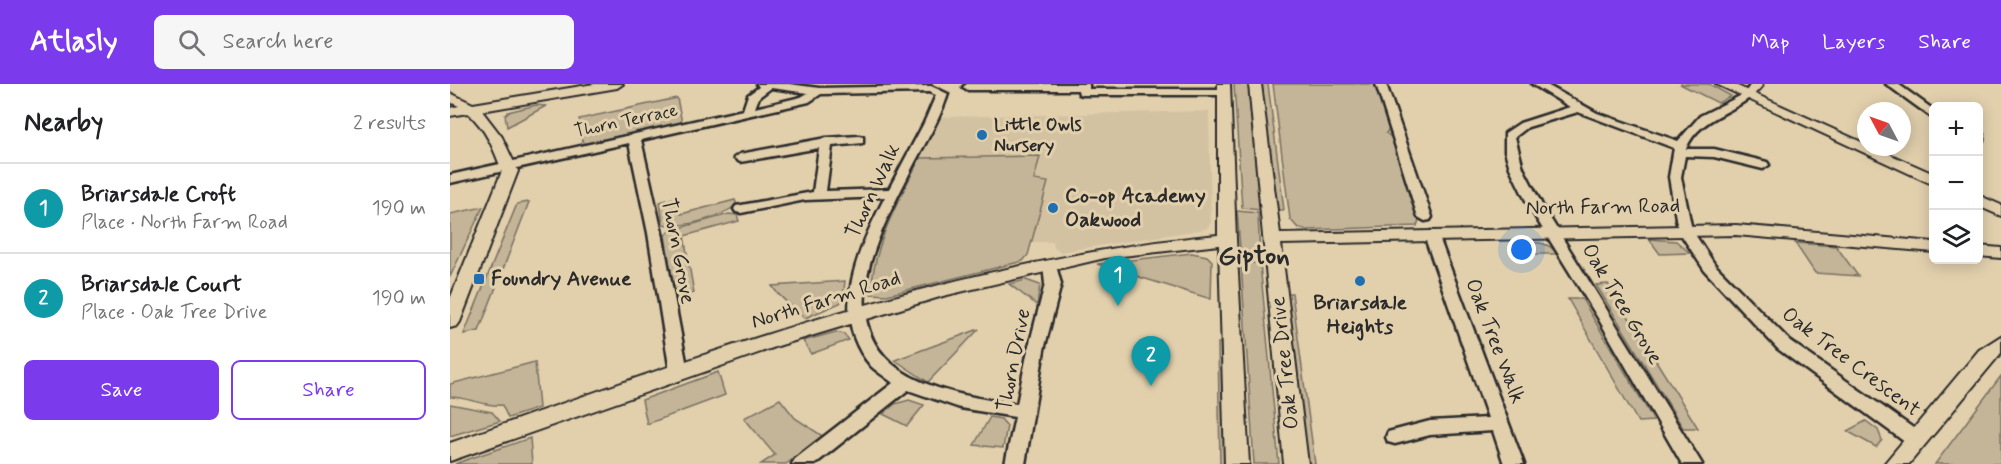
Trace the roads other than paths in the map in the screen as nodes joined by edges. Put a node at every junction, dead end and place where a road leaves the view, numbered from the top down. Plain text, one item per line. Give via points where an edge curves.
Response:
1 (617, 84) edge
2 (1255, 84) edge
3 (1381, 84) edge
4 (1537, 84) edge
5 (1722, 84) edge
6 (1891, 84) edge
7 (764, 85) edge
8 (1084, 85) edge
9 (995, 86) edge
10 (968, 87) dead end
11 (1165, 88) edge
12 (1224, 88) edge
13 (1752, 90) edge
14 (819, 91) junction
15 (450, 97) edge
16 (1578, 108) junction
17 (474, 109) junction
18 (450, 112) edge
19 (748, 112) junction
20 (1929, 112) edge
21 (634, 137) junction
22 (859, 140) dead end
23 (826, 142) junction
24 (1679, 149) junction
25 (740, 158) dead end
26 (507, 165) junction
27 (1763, 165) dead end
28 (1929, 178) edge
29 (450, 179) edge
30 (893, 193) junction
31 (819, 195) junction
32 (1983, 202) edge
33 (741, 209) dead end
34 (2001, 211) edge
35 (1425, 217) dead end
36 (1685, 230) junction
37 (1550, 232) junction
38 (1431, 235) junction
39 (1227, 239) junction
40 (1272, 239) junction
41 (1929, 247) edge
42 (1983, 251) edge
43 (2001, 253) edge
44 (1050, 265) junction
45 (856, 313) junction
46 (450, 322) edge
47 (2001, 343) edge
48 (679, 372) junction
49 (904, 383) junction
50 (1026, 412) junction
51 (1501, 424) junction
52 (1395, 437) dead end
53 (1916, 440) junction
54 (450, 452) edge
55 (802, 464) edge
56 (1015, 464) edge
57 (1237, 464) edge
58 (1296, 464) edge
59 (1514, 464) edge
60 (1692, 464) edge
61 (1896, 464) edge

1 - 17 street
2 - 40 street, Oak Tree Drive
3 - 35 street
4 - 16 street
5 - 13 street
6 - 20 street
7 - 14 street
7 - 19 street via 754,95
8 - 9 street
8 - 11 street via 1083,93
9 - 10 street
11 - 12 street
12 - 39 street
13 - 24 street via 1704,118
13 - 28 street
14 - 19 street, Thorn Terrace via 805,100
14 - 30 street, Thorn Walk via 940,91 942,96
15 - 17 street
16 - 24 street
16 - 37 street, Oak Tree Grove via 1524,125 1509,136 1509,152
17 - 18 street
17 - 26 street via 489,124
19 - 21 street, Thorn Terrace
21 - 26 street, Thorn Terrace
21 - 48 street, Thorn Grove
22 - 23 street
23 - 25 street
23 - 31 street
24 - 27 street
24 - 36 street, Oak Tree Crescent via 1675,177
26 - 29 street, Thorn Terrace
26 - 46 street via 510,171 502,194
30 - 31 street
30 - 45 street, Thorn Walk via 861,270
31 - 33 street
32 - 34 street
36 - 37 street, North Farm Road
36 - 41 street, North Farm Road via 1736,230
36 - 53 street, Oak Tree Crescent via 1710,268 1784,345
37 - 38 street, North Farm Road
37 - 60 street, Oak Tree Grove
38 - 40 street, North Farm Road
38 - 51 street, Oak Tree Walk
39 - 44 street, North Farm Road via 1107,253
39 - 57 street
40 - 58 street, Oak Tree Drive
42 - 43 street
44 - 45 street, North Farm Road
44 - 50 street, Thorn Drive via 1053,284 1036,350
45 - 48 street, North Farm Road
45 - 49 street via 863,340 875,358
47 - 53 street via 1986,355
48 - 54 street, North Farm Road
49 - 50 street via 966,405
49 - 55 street
50 - 56 street, Thorn Drive
51 - 52 street via 1430,428
51 - 59 street, Oak Tree Walk
53 - 61 street

